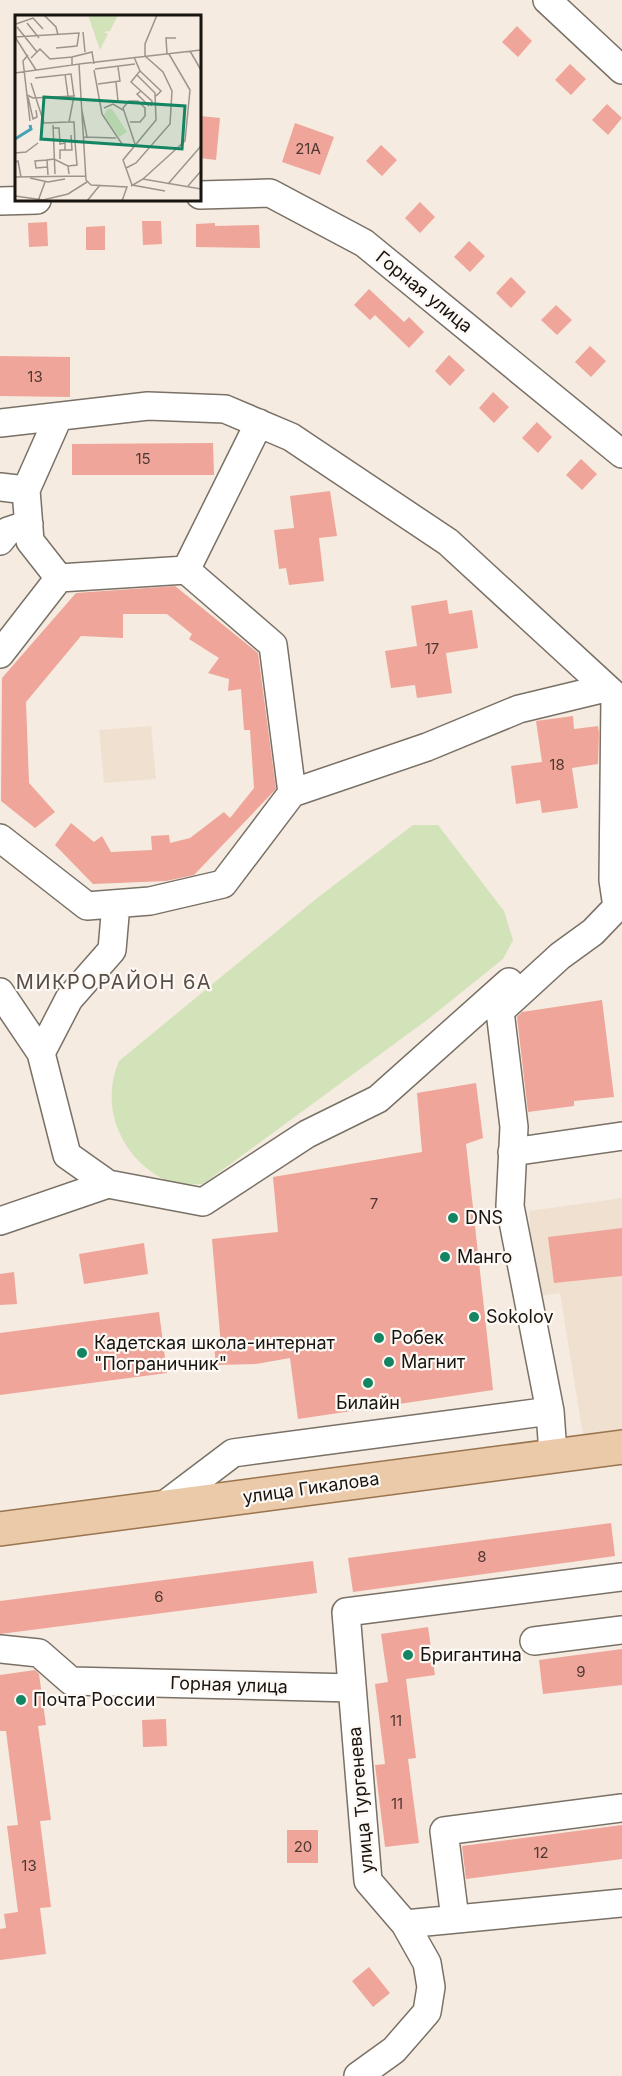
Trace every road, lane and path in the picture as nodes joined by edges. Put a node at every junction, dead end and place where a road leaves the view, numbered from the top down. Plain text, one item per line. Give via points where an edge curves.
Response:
1 (547, 0) edge
2 (622, 70) edge
3 (201, 195) edge
4 (0, 201) edge
5 (15, 201) edge
6 (58, 418) junction
7 (0, 423) edge
8 (259, 423) junction
9 (622, 454) edge
10 (13, 489) edge
11 (29, 524) junction
12 (0, 541) edge
13 (186, 570) junction
14 (60, 578) junction
15 (0, 654) edge
16 (614, 695) edge
17 (292, 793) junction
18 (0, 838) edge
19 (613, 880) junction
20 (116, 904) junction
21 (0, 992) edge
22 (41, 1053) junction
23 (622, 1136) edge
24 (512, 1152) junction
25 (108, 1184) junction
26 (0, 1221) edge
27 (550, 1411) junction
28 (622, 1447) edge
29 (553, 1454) junction
30 (159, 1509) junction
31 (0, 1529) edge
32 (622, 1578) edge
33 (622, 1630) edge
34 (534, 1641) dead end
35 (0, 1649) edge
36 (352, 1689) junction
37 (622, 1808) edge
38 (622, 1903) edge
39 (455, 1919) junction
40 (405, 1924) junction
41 (358, 2076) edge

1 - 2 street
3 - 9 street, Горная улица via 270,193 363,243
4 - 5 street
6 - 7 street
6 - 8 street via 148,406 225,409
6 - 10 street
8 - 13 street
8 - 16 street via 291,437 448,542
10 - 11 street
11 - 12 street via 8,531
11 - 14 street via 30,541
13 - 14 street
13 - 17 street via 273,645
14 - 15 street
16 - 17 street via 519,709 427,747
16 - 19 street
17 - 20 street via 223,884 150,901
18 - 20 street via 87,906
19 - 24 street via 617,907 501,1011
19 - 25 street via 588,911 378,1099 307,1134 203,1202
20 - 22 street via 112,950 69,999
21 - 22 street
22 - 25 street via 67,1155
23 - 24 street
24 - 27 street via 510,1206
25 - 26 street
27 - 29 street
27 - 30 street via 233,1453
28 - 29 main road, улица Гикалова
29 - 30 main road, улица Гикалова
30 - 31 main road, улица Гикалова
32 - 36 street, улица Тургенева via 346,1612
33 - 34 street
35 - 36 street, Горная улица via 39,1653 71,1681
36 - 40 street, улица Тургенева via 368,1881
37 - 39 street via 444,1831
38 - 39 street
39 - 40 street
40 - 41 street, улица Тургенева via 427,1963 431,1987 427,2012 394,2050

